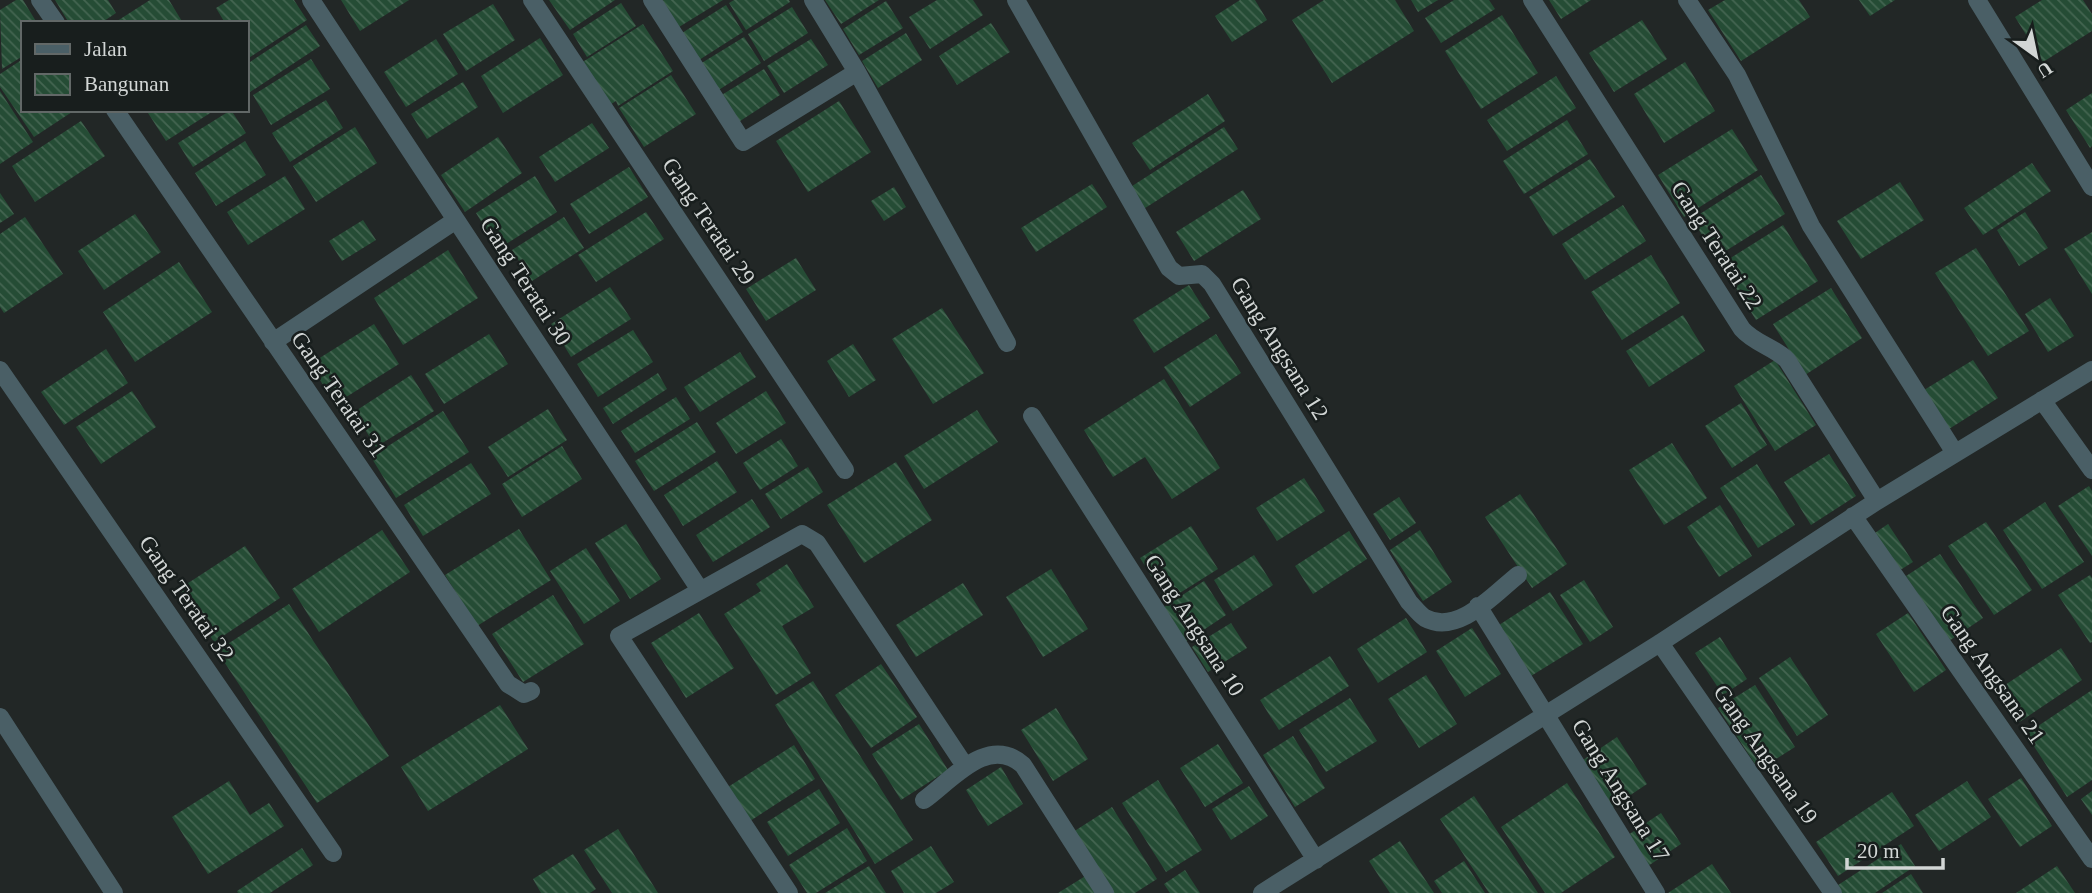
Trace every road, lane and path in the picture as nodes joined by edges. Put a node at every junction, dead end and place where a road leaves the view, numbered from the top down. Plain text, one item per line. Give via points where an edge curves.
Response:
1 (40, 0) edge
2 (311, 0) edge
3 (532, 0) edge
4 (652, 0) edge
5 (813, 0) edge
6 (1016, 0) edge
7 (1532, 0) edge
8 (1687, 0) edge
9 (1977, 0) edge
10 (54, 21) edge
11 (857, 72) junction
12 (116, 112) edge
13 (2092, 187) edge
14 (456, 220) junction
15 (273, 342) junction
16 (1007, 342) dead end
17 (0, 370) edge
18 (2092, 370) edge
19 (2042, 400) junction
20 (1032, 416) dead end
21 (1955, 453) junction
22 (845, 470) dead end
23 (2092, 470) edge
24 (1877, 501) junction
25 (1853, 516) junction
26 (1518, 575) dead end
27 (700, 590) junction
28 (1478, 607) junction
29 (1660, 643) junction
30 (531, 691) dead end
31 (1544, 714) junction
32 (0, 717) edge
33 (965, 766) junction
34 (924, 800) dead end
35 (333, 853) dead end
36 (2092, 859) edge
37 (1316, 860) junction
38 (1266, 892) edge
39 (114, 893) edge
40 (789, 893) edge
41 (1105, 893) edge
42 (1656, 893) edge
43 (1833, 893) edge

1 - 10 street
2 - 14 street, Gang Teratai 30
3 - 22 street, Gang Teratai 29
4 - 11 street via 741,141
5 - 11 street
6 - 28 street, Gang Angsana 12 via 1169,268 1179,276 1202,274 1212,284 1409,602 1423,617 1443,624
7 - 24 street, Gang Teratai 22 via 1742,329 1787,360
8 - 21 street via 1737,75 1811,226
9 - 13 street
11 - 16 street
12 - 15 street, Gang Teratai 31
14 - 15 street
14 - 27 street, Gang Teratai 30
15 - 30 street, Gang Teratai 31 via 508,684 524,694
17 - 35 street, Gang Teratai 32
18 - 19 street
19 - 21 street
19 - 23 street
20 - 37 street, Gang Angsana 10
21 - 24 street
24 - 25 street
25 - 29 street
25 - 36 street, Gang Angsana 21
26 - 28 street, Gang Angsana 12
27 - 33 street via 802,534 810,537
27 - 40 street via 619,636
28 - 31 street
29 - 31 street
29 - 43 street, Gang Angsana 19
31 - 37 street
31 - 42 street, Gang Angsana 17
32 - 39 street
33 - 34 street
33 - 41 street via 1003,753 1023,765
37 - 38 street

